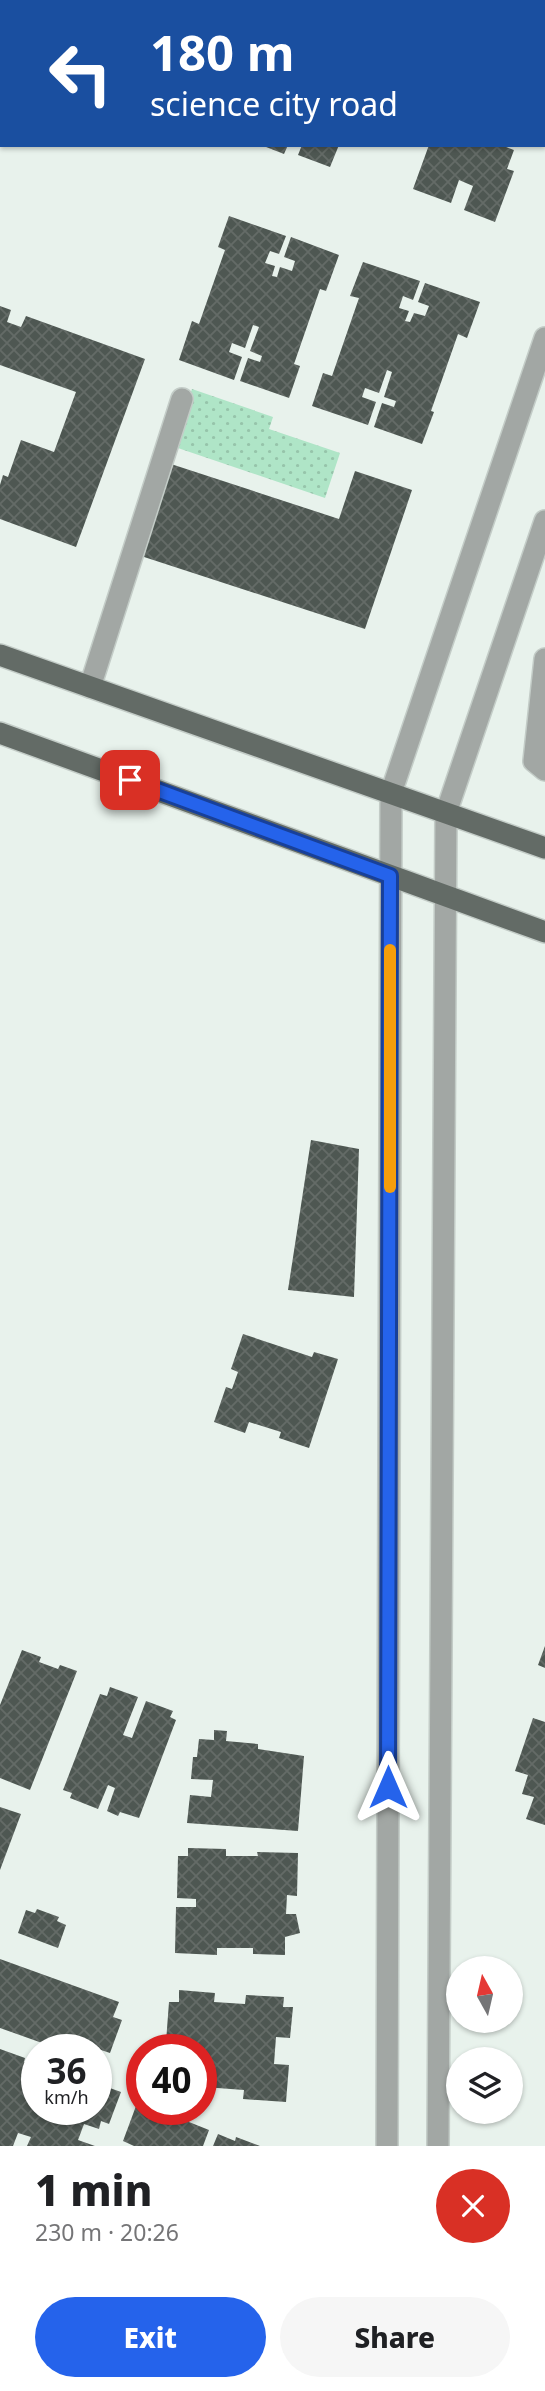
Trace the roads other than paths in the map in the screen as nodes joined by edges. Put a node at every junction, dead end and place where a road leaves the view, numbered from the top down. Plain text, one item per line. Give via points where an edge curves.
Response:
1 (545, 338) edge
2 (182, 399) dead end
3 (545, 522) edge
4 (0, 654) edge
5 (545, 659) edge
6 (90, 687) junction
7 (0, 733) edge
8 (545, 770) edge
9 (391, 793) junction
10 (446, 813) junction
11 (545, 848) edge
12 (390, 876) junction
13 (446, 897) junction
14 (545, 932) edge
15 (387, 2146) edge
16 (438, 2146) edge

1 - 9 street
2 - 6 street
3 - 10 street
4 - 6 main road
5 - 8 street via 534,761
6 - 9 main road
7 - 12 main road
9 - 10 main road
9 - 12 street
10 - 11 main road
10 - 13 street
12 - 13 main road
12 - 15 street
13 - 14 main road
13 - 16 street

